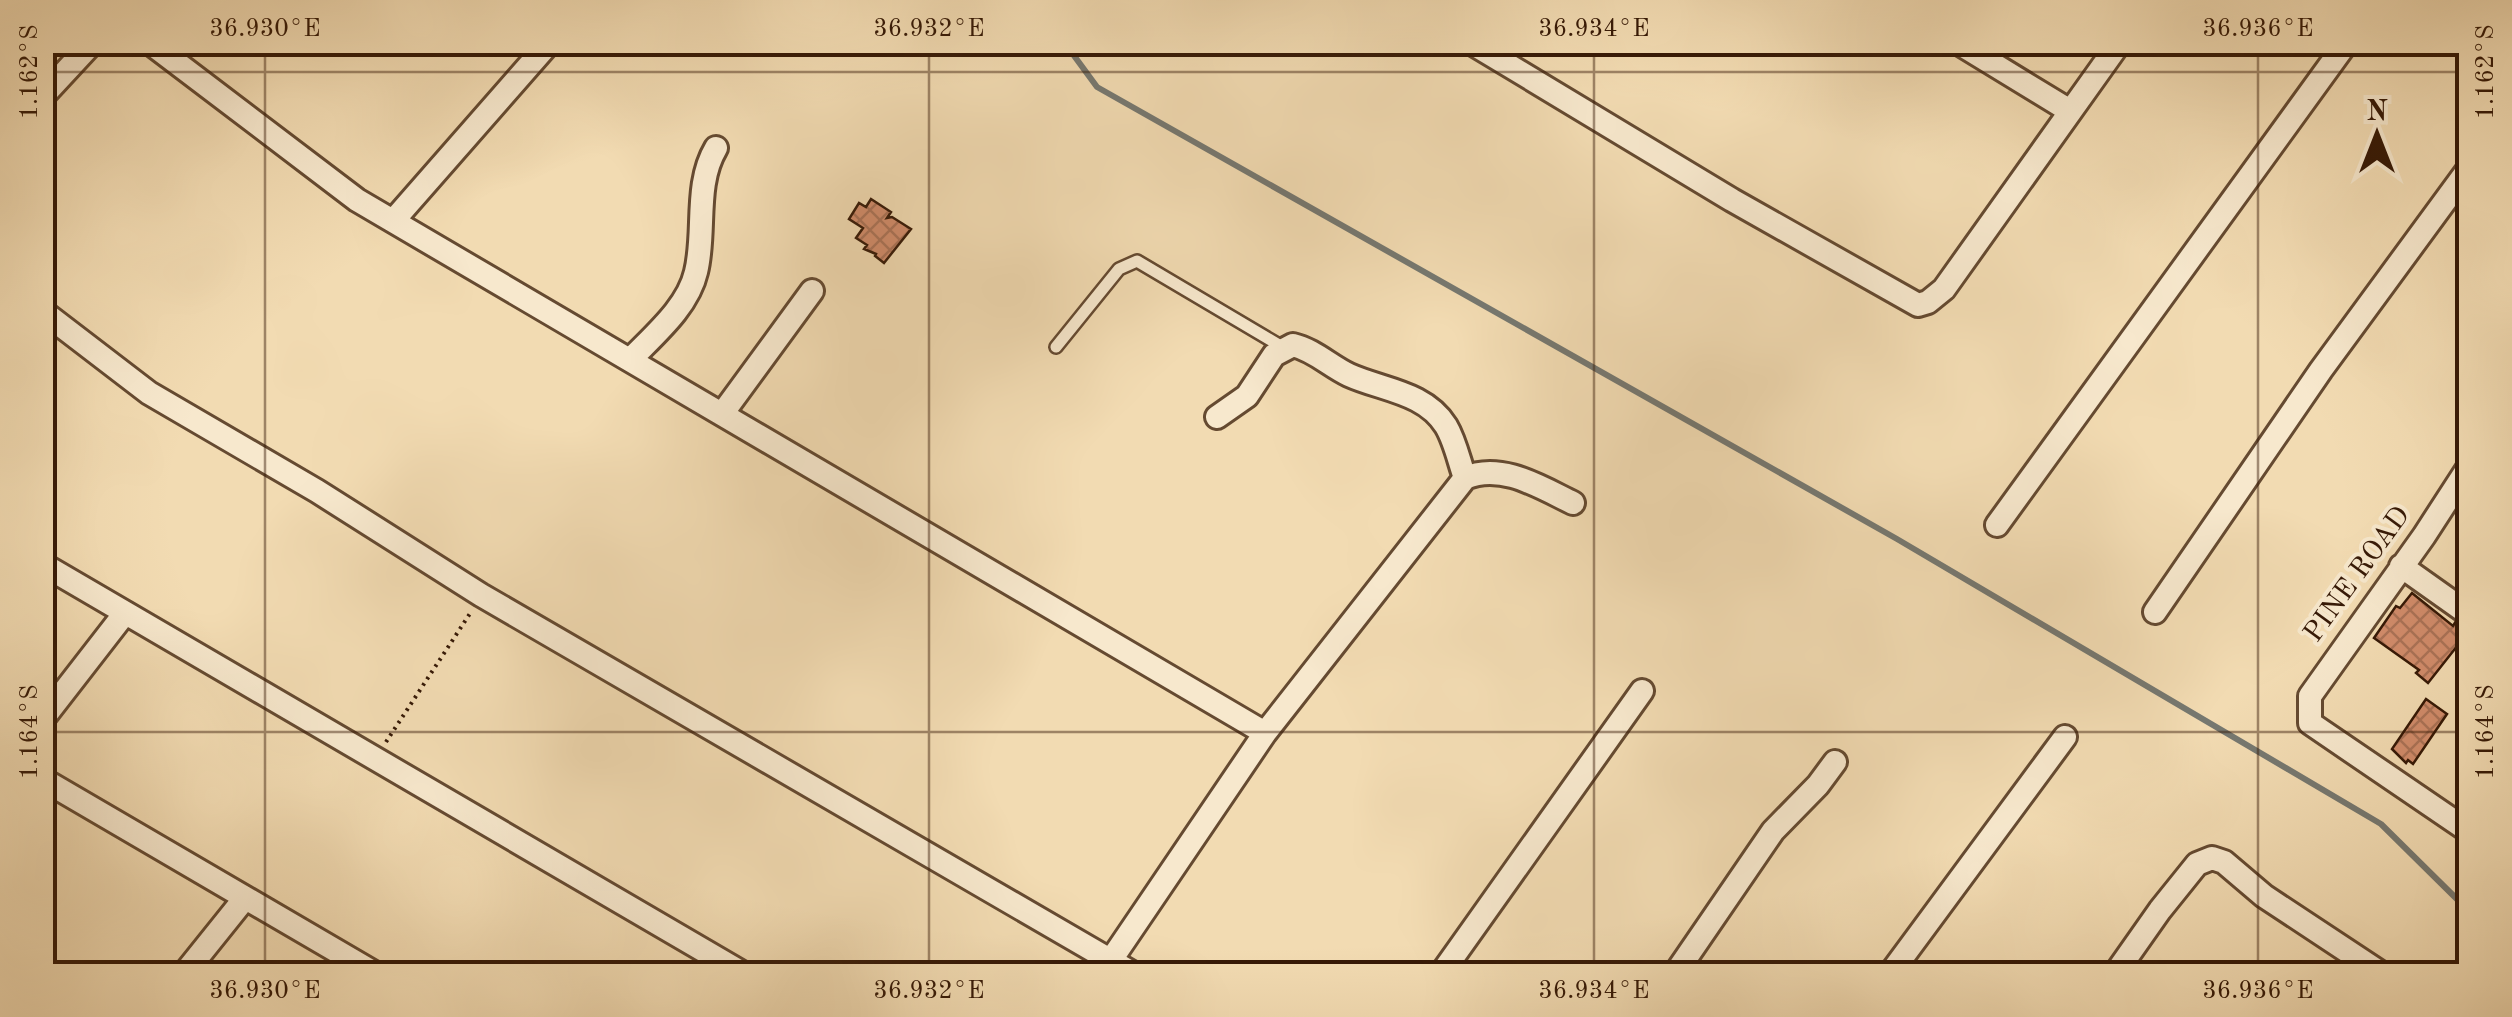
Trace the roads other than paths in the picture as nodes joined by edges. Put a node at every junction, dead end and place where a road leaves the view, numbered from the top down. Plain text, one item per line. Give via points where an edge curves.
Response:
1 (92, 42) edge
2 (149, 42) edge
3 (548, 42) edge
4 (1470, 42) edge
5 (1957, 42) edge
6 (2120, 42) edge
7 (2346, 42) edge
8 (42, 96) edge
9 (2070, 111) junction
10 (716, 148) dead end
11 (2470, 167) edge
12 (393, 221) junction
13 (812, 291) dead end
14 (42, 310) edge
15 (1056, 347) dead end
16 (1284, 348) junction
17 (630, 360) junction
18 (722, 414) junction
19 (1216, 417) dead end
20 (2470, 465) edge
21 (1465, 478) junction
22 (1573, 503) dead end
23 (1996, 525) dead end
24 (42, 564) edge
25 (2402, 566) junction
26 (2155, 612) dead end
27 (125, 613) junction
28 (2470, 615) edge
29 (1642, 691) dead end
30 (42, 720) edge
31 (1265, 733) junction
32 (2065, 737) dead end
33 (1835, 762) dead end
34 (42, 780) edge
35 (2470, 832) edge
36 (245, 898) junction
37 (1110, 960) junction
38 (184, 974) edge
39 (376, 974) edge
40 (744, 974) edge
41 (1134, 974) edge
42 (1441, 974) edge
43 (1674, 974) edge
44 (1890, 974) edge
45 (2116, 974) edge
46 (2382, 974) edge

1 - 8 street
2 - 12 street
3 - 12 street
4 - 9 street via 1918,305 1944,289
5 - 9 street
6 - 9 street
7 - 23 street
10 - 17 street via 703,179 695,276 672,316
11 - 26 street
12 - 17 street
13 - 18 street
14 - 37 street via 148,393
15 - 16 lane via 1119,269 1138,261
16 - 19 street via 1247,396
16 - 21 street via 1304,347 1353,377 1434,411
17 - 18 street
18 - 31 street
20 - 25 street, PINE ROAD
21 - 22 street via 1492,471
21 - 31 street
24 - 27 street
25 - 28 street
25 - 35 street, PINE ROAD via 2310,696 2310,724
27 - 30 street
27 - 40 street
29 - 42 street
31 - 37 street
32 - 44 street
33 - 43 street via 1773,831
34 - 36 street
36 - 38 street
36 - 39 street
37 - 41 street
45 - 46 street via 2197,864 2212,858

